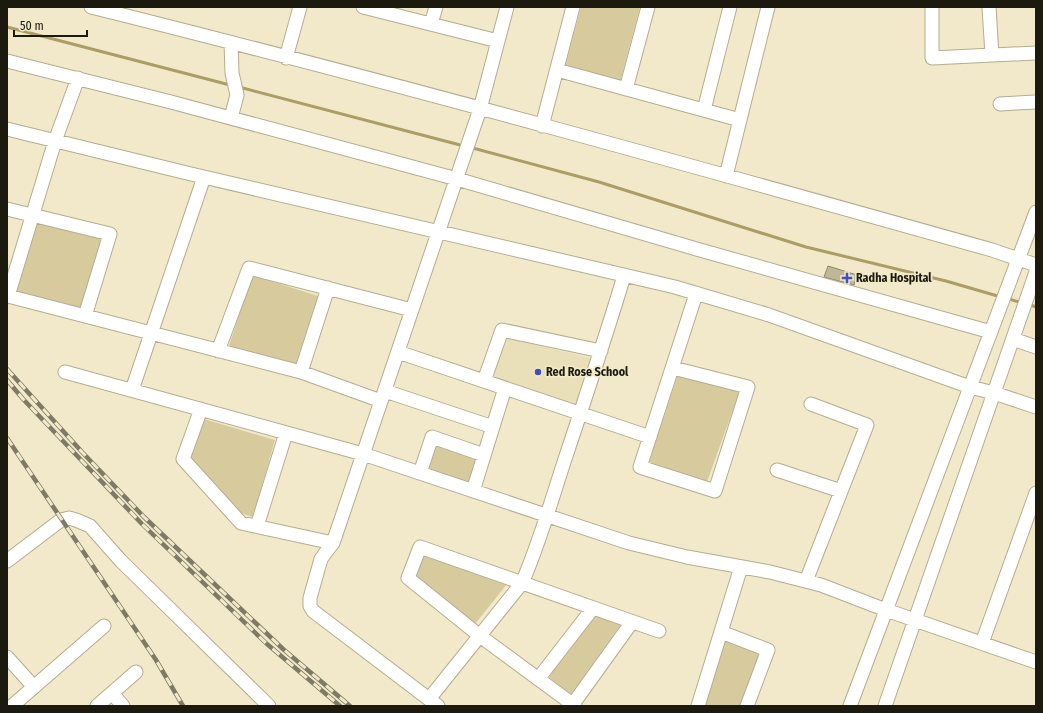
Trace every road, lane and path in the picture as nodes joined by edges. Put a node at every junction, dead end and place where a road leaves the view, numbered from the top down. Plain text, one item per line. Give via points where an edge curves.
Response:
1 (92, 7) edge
2 (300, 7) edge
3 (363, 7) edge
4 (436, 7) edge
5 (507, 7) edge
6 (573, 7) edge
7 (648, 7) edge
8 (730, 7) edge
9 (768, 7) edge
10 (932, 7) edge
11 (989, 7) edge
12 (431, 24) junction
13 (498, 41) junction
14 (231, 43) junction
15 (1036, 53) edge
16 (992, 55) junction
17 (286, 58) junction
18 (7, 61) edge
19 (557, 70) junction
20 (78, 78) junction
21 (626, 89) junction
22 (1036, 102) edge
23 (1000, 104) dead end
24 (480, 109) junction
25 (704, 110) junction
26 (230, 118) junction
27 (740, 120) junction
28 (542, 126) junction
29 (7, 129) edge
30 (55, 141) junction
31 (726, 176) junction
32 (204, 177) junction
33 (457, 179) junction
34 (7, 209) edge
35 (1036, 212) edge
36 (33, 215) junction
37 (438, 232) junction
38 (1018, 259) junction
39 (1036, 265) edge
40 (1036, 272) edge
41 (624, 276) junction
42 (328, 288) junction
43 (696, 294) junction
44 (412, 310) junction
45 (85, 316) junction
46 (991, 332) junction
47 (151, 334) junction
48 (1013, 339) junction
49 (1036, 347) edge
50 (218, 351) junction
51 (601, 351) junction
52 (398, 352) junction
53 (672, 368) junction
54 (65, 372) dead end
55 (301, 372) junction
56 (484, 381) junction
57 (970, 387) junction
58 (505, 388) junction
59 (132, 390) junction
60 (994, 393) junction
61 (383, 396) junction
62 (811, 404) dead end
63 (1036, 407) edge
64 (201, 409) junction
65 (580, 413) junction
66 (493, 427) junction
67 (286, 433) junction
68 (650, 437) junction
69 (363, 454) junction
70 (484, 455) junction
71 (777, 470) dead end
72 (420, 473) junction
73 (473, 491) junction
74 (841, 491) junction
75 (1036, 493) edge
76 (547, 515) junction
77 (257, 526) junction
78 (333, 543) junction
79 (8, 559) edge
80 (741, 567) junction
81 (806, 581) junction
82 (522, 583) junction
83 (593, 608) junction
84 (886, 610) junction
85 (915, 620) junction
86 (632, 622) junction
87 (104, 626) dead end
88 (659, 631) dead end
89 (721, 632) junction
90 (480, 636) junction
91 (982, 643) junction
92 (7, 657) edge
93 (1036, 662) edge
94 (136, 672) dead end
95 (538, 679) junction
96 (34, 687) junction
97 (112, 693) junction
98 (433, 702) edge
99 (574, 705) edge
100 (12, 706) edge
101 (97, 706) edge
102 (123, 706) edge
103 (269, 706) edge
104 (698, 706) edge
105 (747, 706) edge
106 (850, 706) edge
107 (885, 706) edge

1 - 14 street
2 - 17 street
3 - 12 street
4 - 12 street
5 - 13 street
6 - 19 street
7 - 21 street
8 - 25 street
9 - 27 street
10 - 16 street via 932,58
11 - 16 street
12 - 13 street
13 - 24 street
14 - 17 street
14 - 26 street via 232,73 237,95
15 - 16 street
17 - 24 street
18 - 20 street
19 - 21 street
19 - 28 street
20 - 26 street
20 - 30 street
21 - 25 street
22 - 23 street
24 - 28 street
24 - 33 street
25 - 27 street
26 - 33 street
27 - 31 street
28 - 31 street
29 - 30 street
30 - 32 street
30 - 36 street
31 - 38 street
32 - 37 street
32 - 47 street
33 - 37 street
33 - 46 street
34 - 36 street
35 - 38 street
36 - 45 street via 8,296
36 - 45 street via 110,234
37 - 41 street
37 - 44 street
38 - 39 street
38 - 46 street
40 - 48 street
41 - 43 street
41 - 51 street
42 - 44 street
42 - 50 street via 249,268
42 - 55 street
43 - 53 street
43 - 57 street via 769,315
44 - 52 street
45 - 47 street
46 - 57 street
47 - 50 street
47 - 59 street
48 - 49 street
48 - 60 street
50 - 55 street
51 - 56 street via 502,330
51 - 65 street
52 - 56 street
52 - 61 street
53 - 68 street
53 - 68 street via 748,387 715,491 640,467
54 - 59 street
55 - 61 street
56 - 58 street
57 - 60 street
57 - 84 street
58 - 65 street
58 - 66 street
59 - 64 street
60 - 63 street
60 - 85 street
61 - 66 street
61 - 69 street
62 - 74 street via 867,425
64 - 67 street
64 - 77 street via 183,460 241,522
65 - 68 street
65 - 76 street
66 - 70 street
67 - 69 street
67 - 77 street
69 - 72 street
69 - 78 street
70 - 72 street via 432,437
70 - 73 street
71 - 74 street
72 - 73 street
73 - 76 street
74 - 81 street
75 - 91 street
76 - 80 street via 629,543
76 - 82 street
77 - 78 street
78 - 98 street via 321,558 310,598 313,611
79 - 103 street via 61,520 70,518 90,526 121,561
80 - 81 street
80 - 89 street
81 - 84 street
82 - 83 street
82 - 90 street
82 - 90 street via 420,547 408,578
83 - 86 street
83 - 95 street
84 - 85 street
84 - 106 street
85 - 91 street
85 - 107 street
86 - 88 street
86 - 99 street
87 - 96 street
89 - 104 street
89 - 105 street via 768,650
90 - 95 street
90 - 98 street
91 - 93 street
92 - 96 street
94 - 97 street
95 - 99 street
96 - 100 street
97 - 101 street
97 - 102 street

